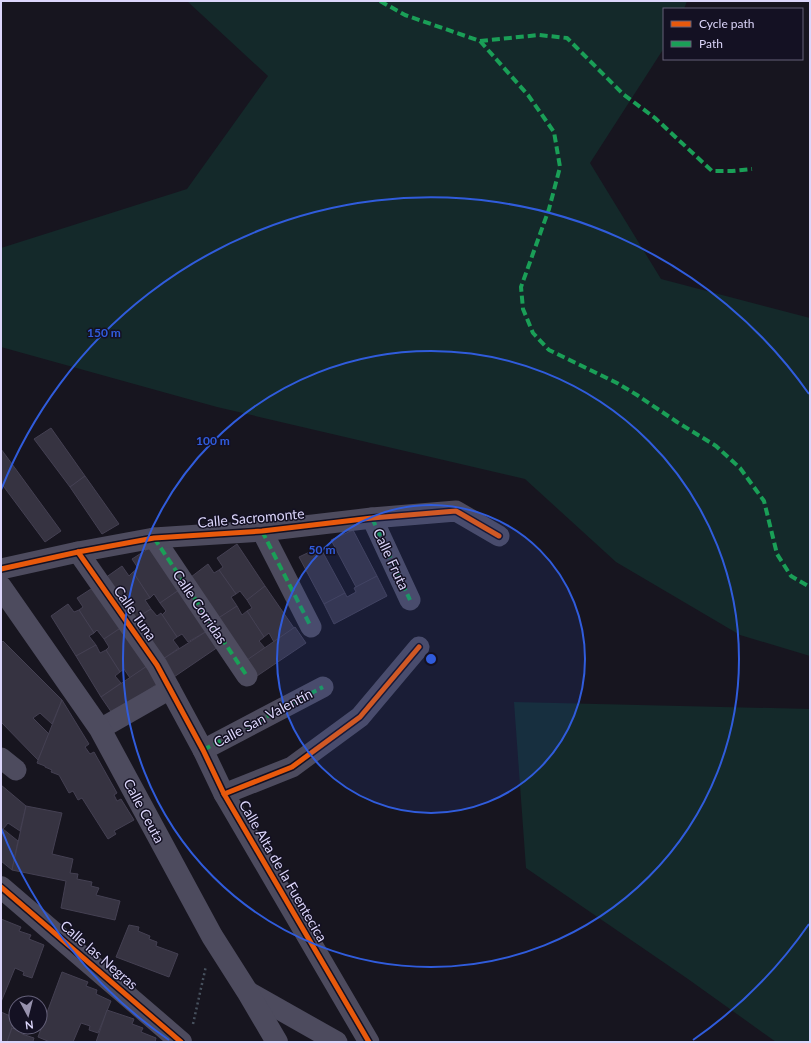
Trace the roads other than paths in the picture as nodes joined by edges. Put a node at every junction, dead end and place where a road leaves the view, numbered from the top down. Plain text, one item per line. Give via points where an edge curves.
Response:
1 (372, 518) junction
2 (262, 531) junction
3 (499, 536) dead end
4 (154, 538) junction
5 (78, 552) junction
6 (1, 569) edge
7 (4, 600) edge
8 (410, 600) dead end
9 (311, 627) dead end
10 (419, 647) dead end
11 (247, 676) dead end
12 (323, 687) dead end
13 (170, 689) junction
14 (100, 729) junction
15 (203, 750) junction
16 (224, 794) junction
17 (1, 887) edge
18 (247, 991) junction
19 (187, 1034) edge
20 (277, 1042) edge
21 (337, 1042) edge
22 (368, 1042) edge

1 - 2 street, Calle Sacromonte
1 - 3 street, Calle Sacromonte via 456,511
1 - 8 street, Calle Fruta
2 - 4 street, Calle Sacromonte
2 - 9 street
4 - 5 street, Calle Sacromonte
4 - 11 street, Calle Corridas
5 - 6 street, Calle Sacromonte
5 - 13 street, Calle Tuna via 157,665
7 - 14 street, Calle Ceuta
10 - 16 street via 360,717 292,767
12 - 15 street, Calle San Valentín
13 - 14 street
13 - 15 street, Calle Alta de la Fuentecica
14 - 18 street, Calle Ceuta via 212,936
15 - 16 street, Calle Alta de la Fuentecica
16 - 22 street, Calle Alta de la Fuentecica
17 - 19 street, Calle las Negras
18 - 20 street, Calle Ceuta
18 - 21 street

